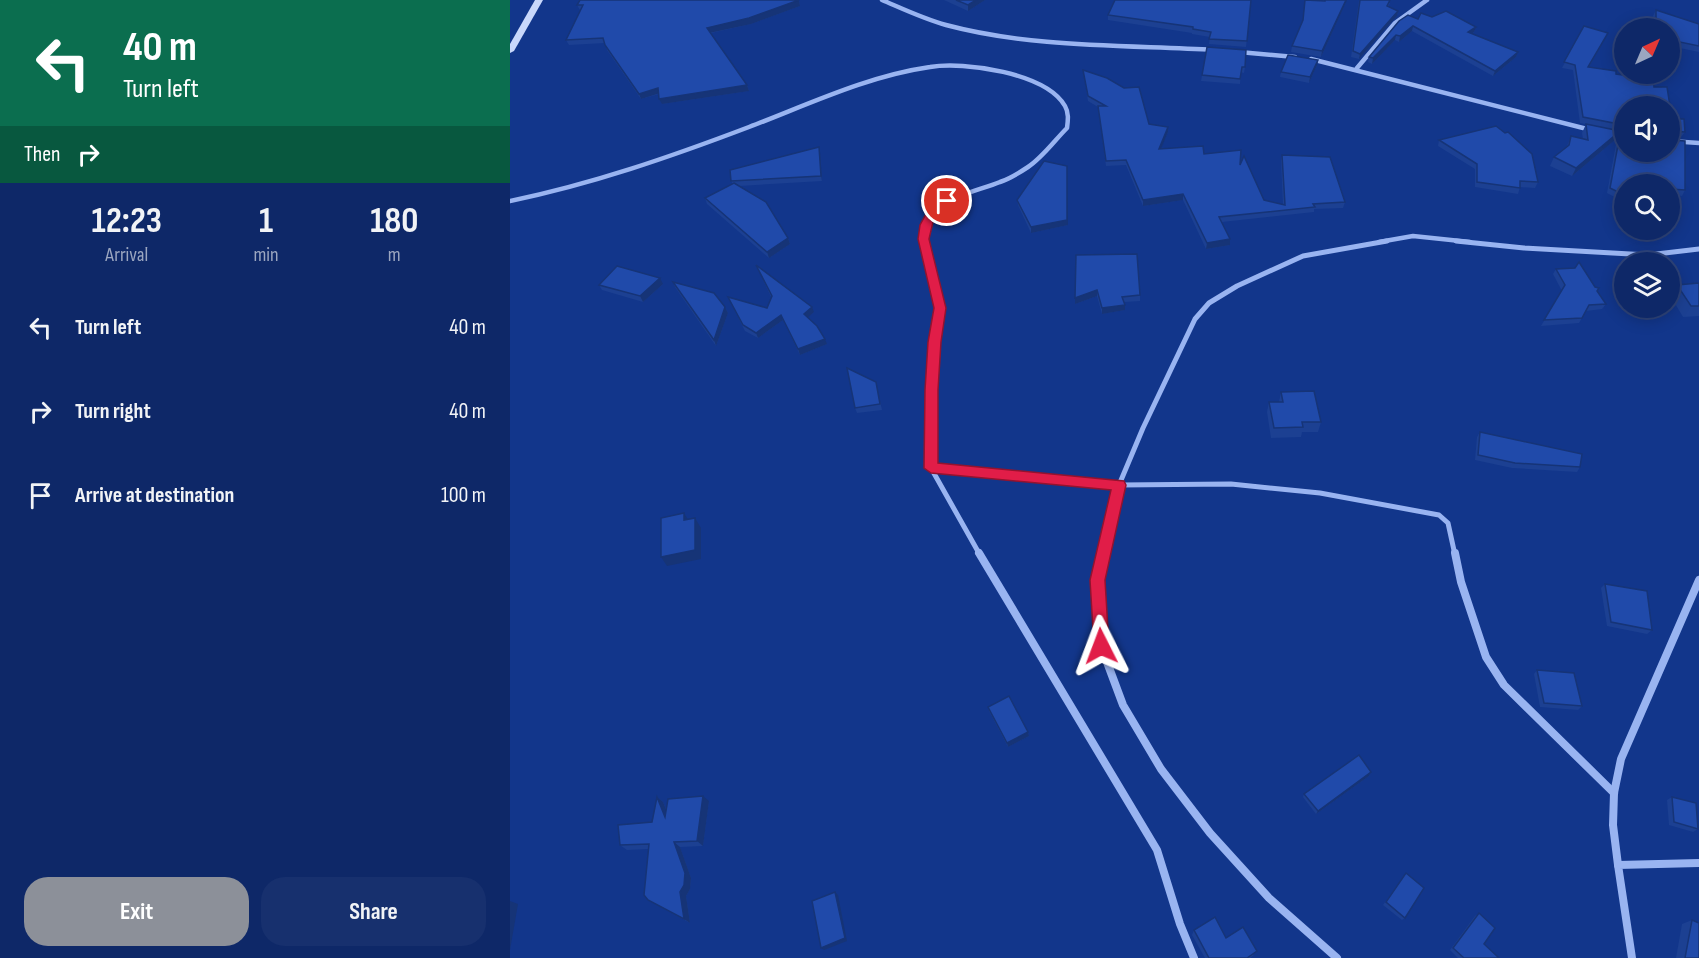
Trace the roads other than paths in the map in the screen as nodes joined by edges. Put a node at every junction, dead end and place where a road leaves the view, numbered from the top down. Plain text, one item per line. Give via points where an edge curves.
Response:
1 (539, 0) edge
2 (882, 0) edge
3 (1426, 0) edge
4 (1219, 50) edge
5 (510, 51) edge
6 (1230, 51) edge
7 (1297, 57) edge
8 (1307, 59) edge
9 (1357, 68) junction
10 (1598, 132) edge
11 (1680, 142) edge
12 (1699, 143) edge
13 (510, 201) edge
14 (1699, 249) edge
15 (931, 468) junction
16 (1119, 485) junction
17 (1699, 580) edge
18 (1614, 793) junction
19 (1699, 863) edge
20 (1618, 865) junction
21 (1194, 958) edge
22 (1337, 958) edge
23 (1632, 958) edge

1 - 5 street
2 - 4 street via 954,27 1022,38
3 - 9 street via 1395,23
6 - 7 street
8 - 9 street
9 - 10 street
11 - 12 street
13 - 15 street via 621,172 873,81 927,67 948,65 998,71 1051,93 1068,113 1067,128 1055,141 1018,174 947,201 925,225 924,239 940,308 934,342
14 - 16 street via 1648,255 1524,248 1413,236 1303,256 1237,286 1209,303 1195,319
15 - 16 street
15 - 21 street via 1157,850
16 - 18 street via 1231,484 1320,493 1439,516 1448,523 1461,582 1493,670
16 - 22 street via 1098,580 1101,646 1123,705 1161,769 1209,834 1269,898
17 - 18 street via 1621,759
18 - 20 street
19 - 20 street
20 - 23 street

